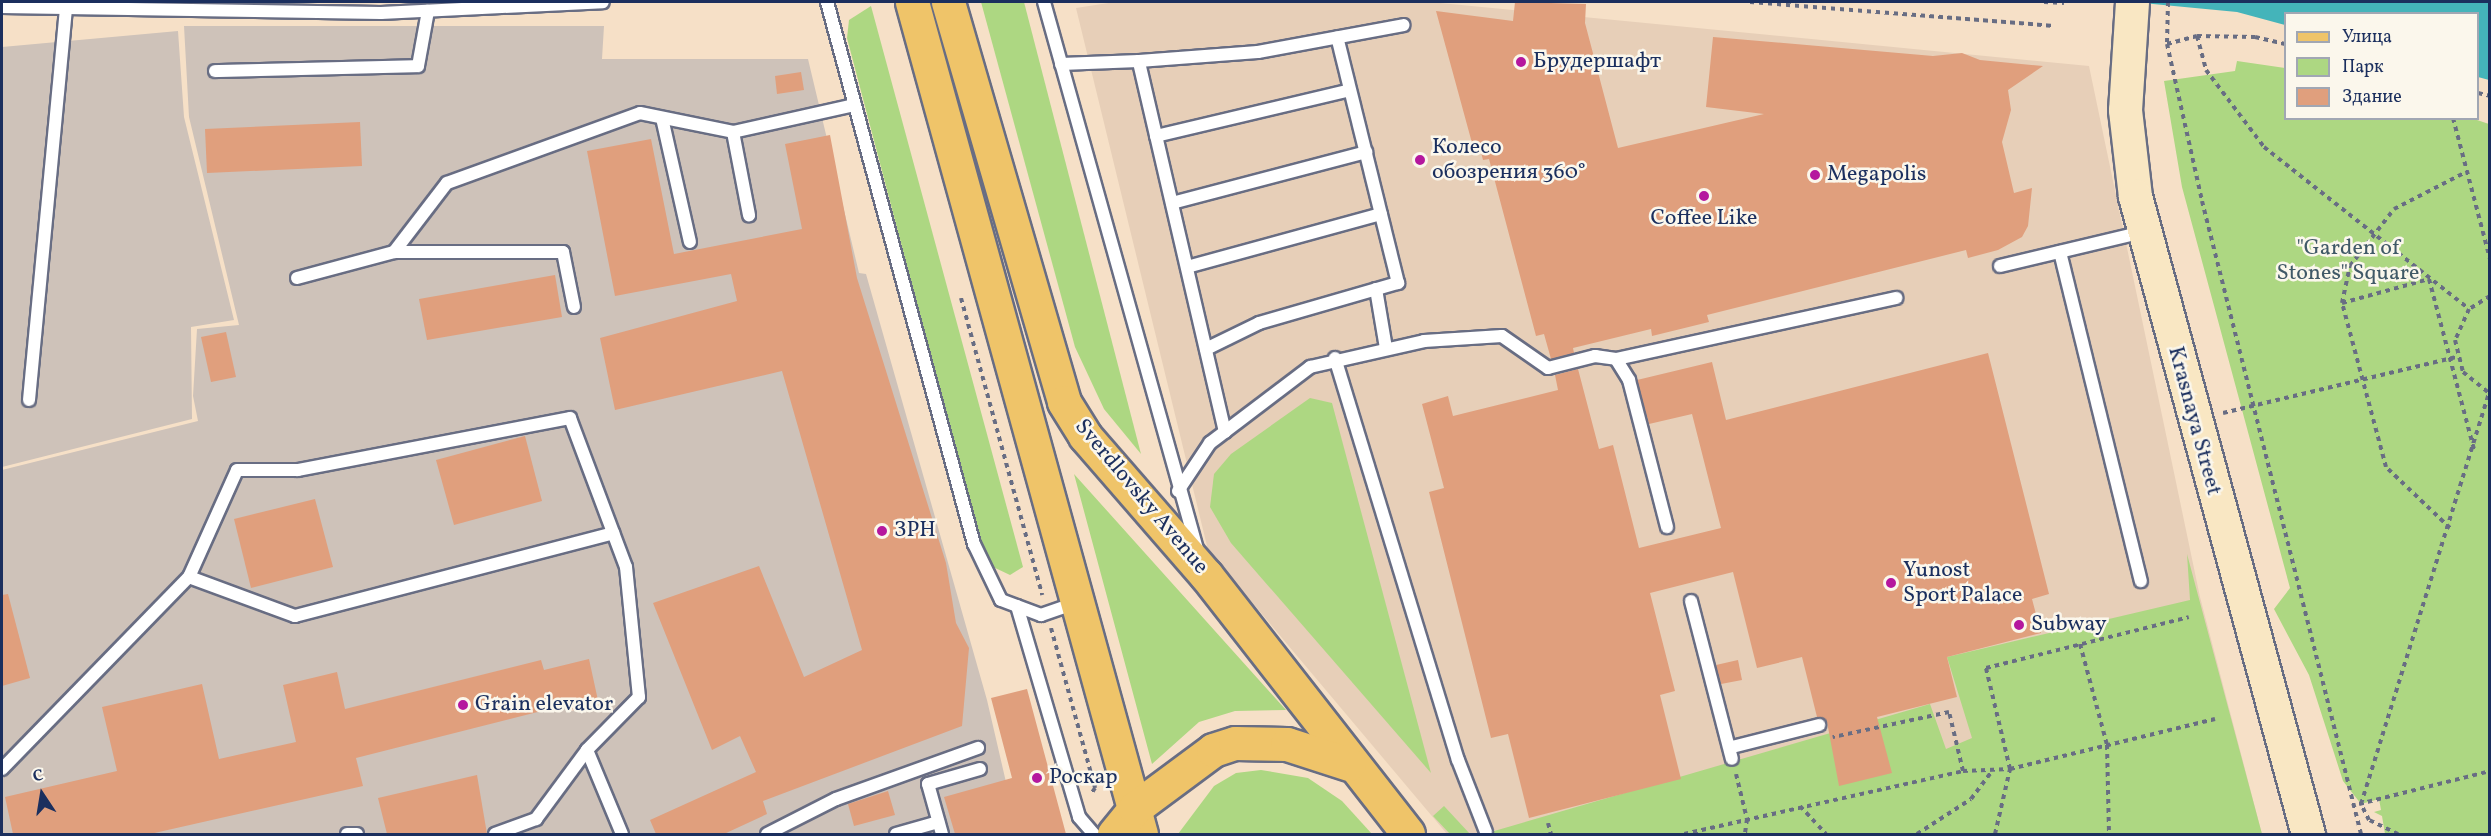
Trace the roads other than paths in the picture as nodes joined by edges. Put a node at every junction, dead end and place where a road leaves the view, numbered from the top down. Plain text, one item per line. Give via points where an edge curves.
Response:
1 (603, 2) edge
2 (827, 2) edge
3 (1044, 2) edge
4 (2132, 2) edge
5 (2, 7) edge
6 (66, 7) junction
7 (950, 8) edge
8 (428, 11) junction
9 (915, 13) edge
10 (1404, 25) dead end
11 (1337, 37) junction
12 (1139, 61) junction
13 (1061, 64) junction
14 (215, 71) dead end
15 (1350, 90) junction
16 (855, 105) junction
17 (662, 118) junction
18 (733, 132) junction
19 (1156, 136) junction
20 (1366, 152) junction
21 (1172, 203) junction
22 (1381, 214) junction
23 (749, 215) dead end
24 (2144, 232) junction
25 (690, 242) dead end
26 (394, 252) junction
27 (2060, 252) junction
28 (2000, 266) dead end
29 (1187, 267) junction
30 (297, 278) dead end
31 (1376, 289) junction
32 (1896, 298) dead end
33 (574, 307) dead end
34 (1386, 348) junction
35 (1206, 350) junction
36 (1335, 358) junction
37 (1616, 359) junction
38 (29, 400) dead end
39 (1225, 432) junction
40 (1178, 491) junction
41 (1667, 527) dead end
42 (613, 533) junction
43 (1206, 575) junction
44 (189, 577) junction
45 (2141, 582) dead end
46 (1691, 602) dead end
47 (1017, 606) junction
48 (1061, 609) junction
49 (1819, 725) dead end
50 (978, 748) dead end
51 (587, 750) junction
52 (1349, 764) junction
53 (2, 769) edge
54 (980, 769) dead end
55 (1138, 821) edge
56 (938, 822) junction
57 (1486, 832) dead end
58 (347, 834) edge
59 (357, 834) edge
60 (495, 834) edge
61 (622, 834) edge
62 (767, 834) edge
63 (896, 834) edge
64 (942, 834) edge
65 (1094, 834) edge
66 (1114, 834) edge
67 (1408, 834) edge
68 (2308, 834) edge

1 - 8 lane
2 - 16 lane
3 - 13 lane
4 - 24 main road, Krasnaya Street via 2126,140
5 - 6 lane
6 - 8 lane
6 - 38 lane
7 - 43 main road, Sverdlovsky Avenue via 1064,402 1084,436
8 - 14 lane via 418,66
9 - 48 main road
10 - 11 lane
11 - 12 lane via 1258,52
11 - 15 lane
12 - 13 lane
12 - 19 lane
13 - 40 lane
15 - 19 lane
15 - 20 lane
16 - 18 lane
16 - 47 lane via 974,544 1001,600
17 - 18 lane
17 - 25 lane
17 - 26 lane via 640,113 447,183
18 - 23 lane
19 - 21 lane
20 - 21 lane
20 - 22 lane
21 - 29 lane
22 - 29 lane
22 - 31 lane via 1398,282
24 - 27 lane
24 - 68 main road, Krasnaya Street
26 - 30 lane
26 - 33 lane via 563,252
27 - 28 lane
27 - 45 lane
29 - 35 lane
31 - 34 lane
31 - 35 lane via 1259,323
32 - 37 lane
34 - 36 lane
34 - 37 lane via 1502,336 1548,368 1595,356
35 - 39 lane
36 - 39 lane via 1311,367
36 - 57 lane via 1458,760
37 - 41 lane via 1629,380
39 - 40 lane via 1210,443
40 - 43 lane
42 - 44 lane via 295,616
42 - 44 lane via 570,418 298,470 237,470
42 - 51 lane via 626,567 639,697
43 - 52 main road, Sverdlovsky Avenue
44 - 53 lane
46 - 49 lane via 1732,753
47 - 48 lane
47 - 65 lane via 1079,817
48 - 55 main road
50 - 62 lane via 836,799
51 - 60 lane via 536,819
51 - 61 lane
52 - 55 main road via 1287,744 1235,743 1213,750
52 - 67 main road, Sverdlovsky Avenue
54 - 56 lane via 928,784
55 - 66 main road
56 - 63 lane
56 - 64 lane
58 - 59 lane

